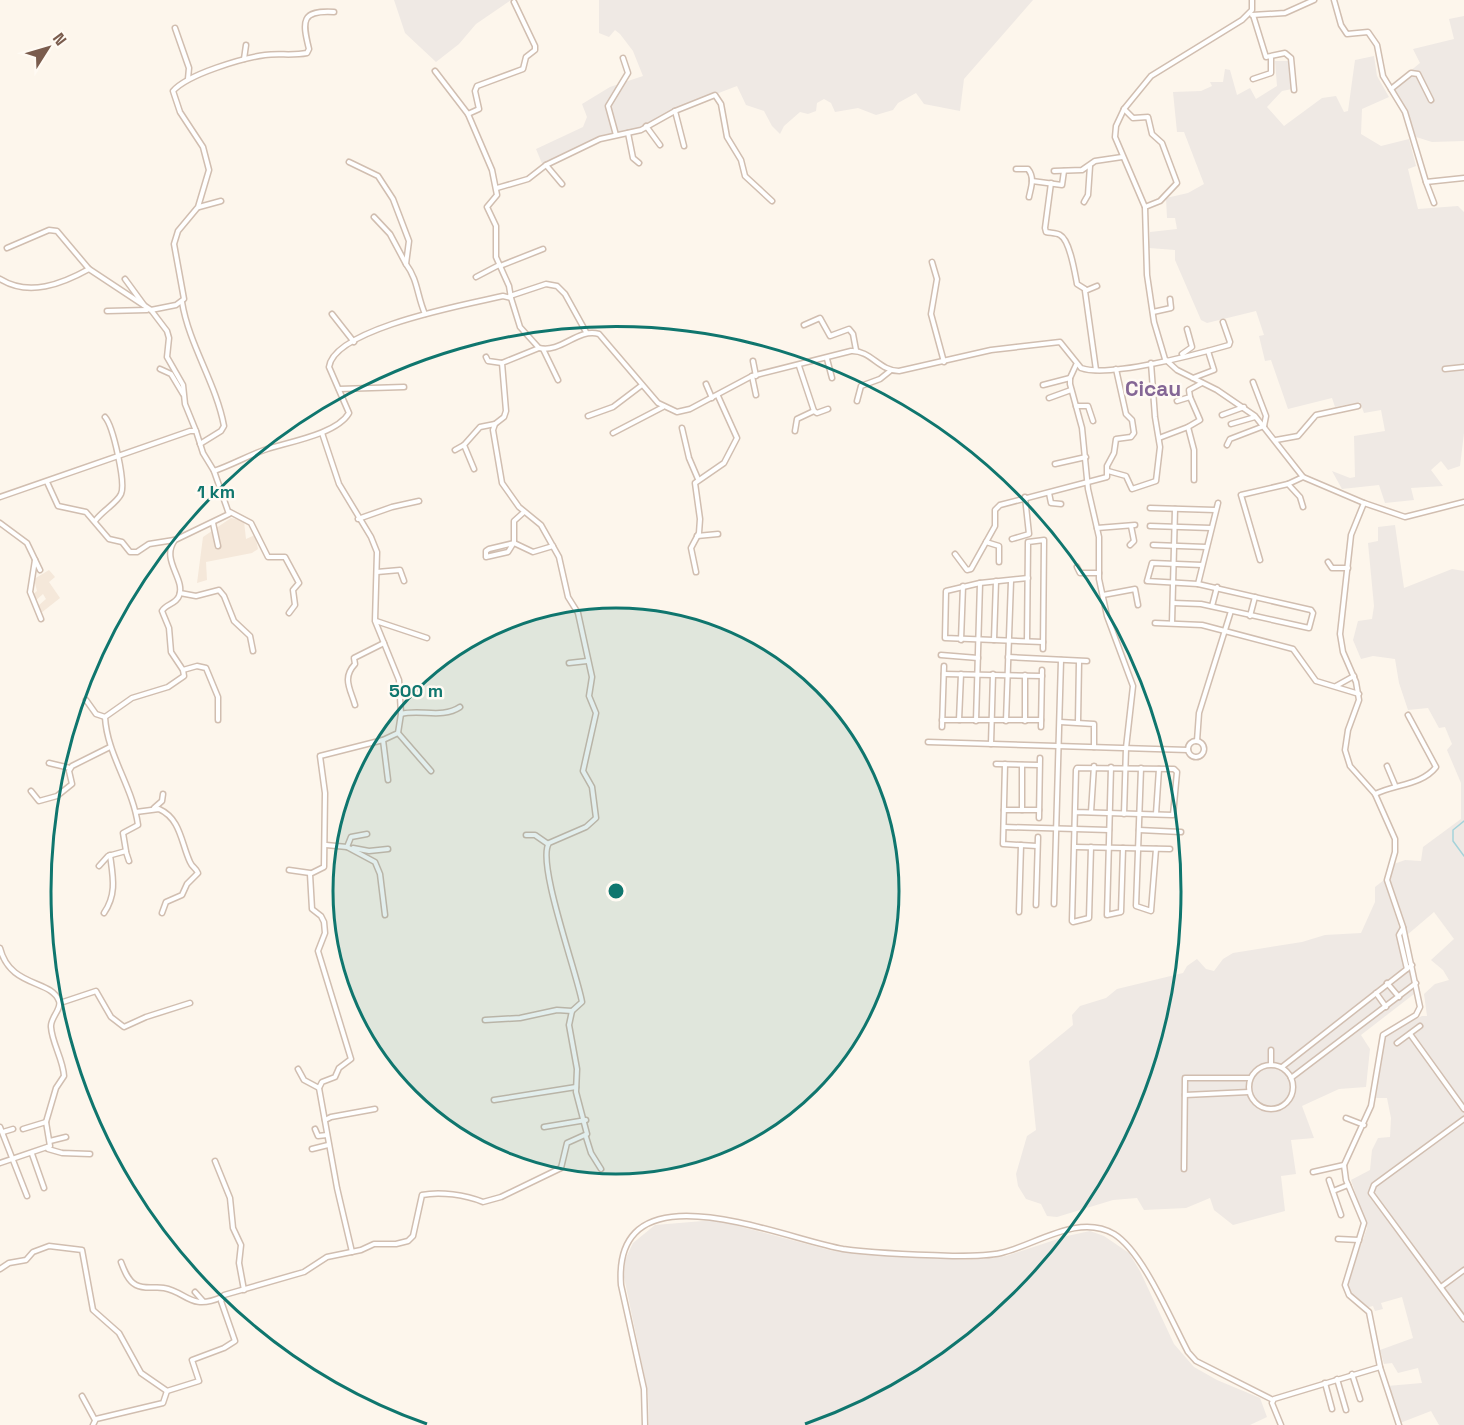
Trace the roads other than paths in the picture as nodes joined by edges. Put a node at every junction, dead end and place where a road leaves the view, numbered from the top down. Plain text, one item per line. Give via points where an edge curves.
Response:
1 (1251, 0) edge
2 (1314, 0) edge
3 (1334, 0) edge
4 (514, 2) dead end
5 (334, 12) dead end
6 (1250, 15) junction
7 (175, 28) dead end
8 (246, 45) dead end
9 (623, 58) dead end
10 (1271, 58) junction
11 (244, 59) junction
12 (435, 71) dead end
13 (1253, 79) dead end
14 (188, 80) junction
15 (1391, 88) junction
16 (1294, 90) dead end
17 (1431, 100) dead end
18 (1124, 109) junction
19 (675, 111) junction
20 (468, 114) junction
21 (646, 126) junction
22 (628, 133) junction
23 (616, 135) junction
24 (660, 146) dead end
25 (684, 146) dead end
26 (1122, 157) junction
27 (349, 162) dead end
28 (639, 163) dead end
29 (546, 165) junction
30 (1089, 166) junction
31 (1016, 169) dead end
32 (1054, 171) dead end
33 (1064, 171) junction
34 (1464, 178) edge
35 (1032, 181) junction
36 (1426, 182) junction
37 (1051, 183) junction
38 (562, 184) dead end
39 (497, 188) junction
40 (1029, 197) dead end
41 (221, 201) dead end
42 (772, 201) dead end
43 (1084, 202) dead end
44 (1434, 203) dead end
45 (198, 207) junction
46 (1145, 207) junction
47 (374, 218) dead end
48 (7, 248) dead end
49 (543, 249) dead end
50 (932, 262) dead end
51 (406, 264) junction
52 (499, 266) junction
53 (89, 269) junction
54 (476, 277) dead end
55 (0, 279) edge
56 (125, 279) dead end
57 (1097, 286) dead end
58 (1085, 289) junction
59 (511, 297) junction
60 (1170, 298) dead end
61 (182, 302) junction
62 (148, 310) junction
63 (107, 311) dead end
64 (1153, 312) junction
65 (332, 314) dead end
66 (425, 314) junction
67 (1223, 322) dead end
68 (804, 325) dead end
69 (1187, 329) dead end
70 (586, 332) junction
71 (354, 342) junction
72 (541, 348) junction
73 (856, 350) junction
74 (1208, 351) junction
75 (1179, 356) junction
76 (486, 357) dead end
77 (827, 359) junction
78 (1165, 359) junction
79 (753, 361) dead end
80 (944, 362) junction
81 (502, 363) junction
82 (1151, 363) junction
83 (1076, 365) junction
84 (799, 366) junction
85 (1464, 367) edge
86 (160, 369) dead end
87 (1116, 369) junction
88 (1446, 369) dead end
89 (1096, 370) junction
90 (891, 371) junction
91 (754, 376) junction
92 (832, 378) dead end
93 (1070, 378) junction
94 (1193, 378) junction
95 (558, 380) dead end
96 (1253, 382) dead end
97 (1203, 383) junction
98 (706, 384) dead end
99 (642, 385) junction
100 (1043, 385) dead end
101 (404, 387) dead end
102 (339, 389) junction
103 (1071, 390) junction
104 (756, 394) dead end
105 (718, 395) junction
106 (1190, 397) junction
107 (185, 398) junction
108 (712, 398) junction
109 (1049, 398) dead end
110 (857, 401) dead end
111 (1177, 401) dead end
112 (1076, 406) junction
113 (1358, 406) dead end
114 (663, 407) junction
115 (1244, 407) junction
116 (828, 409) dead end
117 (814, 411) junction
118 (588, 416) dead end
119 (1222, 416) dead end
120 (1255, 416) junction
121 (105, 417) dead end
122 (1093, 421) dead end
123 (495, 424) junction
124 (1231, 424) dead end
125 (1264, 426) junction
126 (1188, 427) junction
127 (682, 428) dead end
128 (196, 431) junction
129 (795, 431) dead end
130 (322, 432) junction
131 (613, 433) dead end
132 (1159, 438) junction
133 (1275, 440) junction
134 (200, 444) junction
135 (464, 444) junction
136 (1227, 445) dead end
137 (455, 450) dead end
138 (120, 457) junction
139 (1086, 457) junction
140 (1055, 464) dead end
141 (474, 469) dead end
142 (214, 471) junction
143 (1108, 471) junction
144 (1303, 477) junction
145 (698, 479) junction
146 (1194, 480) dead end
147 (47, 482) junction
148 (1087, 483) junction
149 (1288, 484) junction
150 (1049, 493) junction
151 (0, 497) edge
152 (1025, 497) junction
153 (419, 501) dead end
154 (1464, 502) edge
155 (1218, 503) dead end
156 (1364, 503) junction
157 (1061, 504) dead end
158 (1303, 507) dead end
159 (1150, 508) dead end
160 (1175, 509) junction
161 (1215, 510) junction
162 (230, 512) junction
163 (524, 512) junction
164 (358, 519) junction
165 (95, 520) junction
166 (0, 523) edge
167 (213, 523) junction
168 (1150, 526) dead end
169 (1175, 527) junction
170 (1097, 528) junction
171 (1211, 528) junction
172 (718, 534) dead end
173 (698, 536) junction
174 (1012, 539) dead end
175 (174, 540) junction
176 (986, 542) junction
177 (513, 544) junction
178 (1130, 545) dead end
179 (1153, 545) dead end
180 (218, 546) dead end
181 (553, 546) junction
182 (1175, 546) junction
183 (1206, 547) junction
184 (955, 554) dead end
185 (35, 560) junction
186 (1260, 560) dead end
187 (999, 562) dead end
188 (1328, 562) dead end
189 (1174, 564) junction
190 (1202, 565) junction
191 (1077, 567) dead end
192 (1348, 568) junction
193 (40, 570) dead end
194 (378, 572) junction
195 (696, 572) dead end
196 (1099, 573) junction
197 (1028, 578) junction
198 (1011, 580) junction
199 (404, 581) dead end
200 (996, 581) junction
201 (980, 583) junction
202 (1173, 583) junction
203 (1198, 584) junction
204 (963, 586) junction
205 (1217, 587) junction
206 (180, 593) junction
207 (1103, 595) junction
208 (1255, 597) junction
209 (1173, 603) junction
210 (1138, 605) dead end
211 (1212, 606) junction
212 (1231, 611) junction
213 (289, 613) dead end
214 (1250, 616) junction
215 (41, 619) dead end
216 (375, 621) junction
217 (1155, 623) dead end
218 (1172, 623) junction
219 (1226, 631) junction
220 (427, 638) dead end
221 (961, 640) junction
222 (994, 640) junction
223 (979, 641) junction
224 (1009, 641) junction
225 (1027, 641) junction
226 (1043, 642) junction
227 (384, 643) junction
228 (1043, 649) dead end
229 (253, 651) dead end
230 (940, 655) dead end
231 (1008, 657) junction
232 (978, 658) junction
233 (1061, 660) junction
234 (587, 661) junction
235 (1087, 661) dead end
236 (1079, 662) junction
237 (569, 663) dead end
238 (944, 666) dead end
239 (183, 670) junction
240 (1042, 670) dead end
241 (944, 674) junction
242 (961, 674) junction
243 (993, 674) junction
244 (978, 675) junction
245 (1007, 675) junction
246 (1025, 675) junction
247 (1042, 676) junction
248 (1354, 676) junction
249 (1335, 687) junction
250 (1359, 694) junction
251 (86, 700) dead end
252 (355, 705) dead end
253 (460, 707) dead end
254 (401, 714) junction
255 (1408, 715) dead end
256 (105, 717) junction
257 (218, 720) dead end
258 (942, 720) junction
259 (959, 720) junction
260 (1041, 720) junction
261 (976, 721) junction
262 (992, 721) junction
263 (1006, 721) junction
264 (1025, 721) junction
265 (1060, 722) junction
266 (1077, 722) junction
267 (1041, 727) dead end
268 (942, 728) dead end
269 (398, 733) junction
270 (383, 740) junction
271 (1197, 741) junction
272 (928, 742) dead end
273 (991, 744) junction
274 (1059, 746) junction
275 (110, 747) junction
276 (1094, 747) junction
277 (1126, 748) junction
278 (1188, 750) junction
279 (1040, 758) dead end
280 (49, 763) dead end
281 (996, 764) dead end
282 (1005, 764) junction
283 (1022, 765) junction
284 (1039, 765) junction
285 (1094, 766) junction
286 (1387, 766) dead end
287 (1111, 767) junction
288 (70, 768) junction
289 (1125, 768) junction
290 (1141, 768) junction
291 (1159, 768) junction
292 (431, 771) dead end
293 (388, 780) dead end
294 (1395, 785) junction
295 (31, 791) dead end
296 (163, 794) dead end
297 (1375, 794) junction
298 (154, 809) junction
299 (1004, 810) junction
300 (1022, 810) junction
301 (1039, 810) junction
302 (136, 812) junction
303 (1075, 812) junction
304 (1092, 812) junction
305 (1109, 813) junction
306 (1124, 814) junction
307 (1139, 814) junction
308 (1156, 814) junction
309 (1039, 818) dead end
310 (1004, 827) junction
311 (1056, 829) junction
312 (1075, 830) junction
313 (1139, 830) junction
314 (1109, 831) junction
315 (1181, 832) dead end
316 (367, 834) dead end
317 (526, 834) dead end
318 (1038, 837) dead end
319 (548, 844) junction
320 (326, 845) junction
321 (1021, 845) junction
322 (1037, 846) junction
323 (1074, 847) junction
324 (348, 848) junction
325 (1091, 848) junction
326 (1108, 848) junction
327 (1123, 848) junction
328 (1138, 848) junction
329 (388, 849) dead end
330 (1156, 849) junction
331 (1170, 849) dead end
332 (126, 852) junction
333 (110, 855) junction
334 (129, 861) dead end
335 (99, 866) dead end
336 (289, 870) dead end
337 (311, 873) junction
338 (1054, 904) dead end
339 (1036, 905) dead end
340 (162, 912) dead end
341 (1019, 912) dead end
342 (104, 913) dead end
343 (385, 915) dead end
344 (1403, 927) junction
345 (0, 948) edge
346 (2, 960) edge
347 (1412, 965) junction
348 (1407, 969) junction
349 (1416, 983) junction
350 (1388, 984) junction
351 (1376, 993) junction
352 (1399, 997) junction
353 (60, 1003) junction
354 (190, 1003) dead end
355 (1387, 1007) junction
356 (572, 1011) junction
357 (485, 1020) dead end
358 (1420, 1026) dead end
359 (1410, 1034) junction
360 (1397, 1043) dead end
361 (1272, 1050) dead end
362 (1271, 1064) junction
363 (1282, 1067) junction
364 (298, 1069) dead end
365 (1250, 1078) junction
366 (1292, 1078) junction
367 (576, 1087) junction
368 (319, 1088) junction
369 (1249, 1092) junction
370 (1185, 1095) junction
371 (494, 1100) dead end
372 (375, 1109) dead end
373 (1464, 1109) edge
374 (1346, 1118) dead end
375 (1464, 1119) edge
376 (325, 1120) junction
377 (586, 1120) junction
378 (46, 1122) junction
379 (1364, 1125) junction
380 (0, 1127) edge
381 (544, 1128) dead end
382 (13, 1129) dead end
383 (23, 1129) dead end
384 (315, 1129) dead end
385 (3, 1132) junction
386 (327, 1136) junction
387 (66, 1137) dead end
388 (586, 1137) junction
389 (50, 1141) junction
390 (328, 1145) junction
391 (48, 1149) junction
392 (312, 1149) dead end
393 (32, 1154) junction
394 (90, 1154) dead end
395 (12, 1159) junction
396 (215, 1161) dead end
397 (0, 1162) edge
398 (1344, 1165) junction
399 (601, 1169) dead end
400 (1184, 1169) dead end
401 (1313, 1172) dead end
402 (1329, 1180) dead end
403 (1348, 1185) junction
404 (44, 1188) dead end
405 (1333, 1191) junction
406 (27, 1196) dead end
407 (1341, 1215) dead end
408 (1338, 1239) dead end
409 (1359, 1240) junction
410 (352, 1252) junction
411 (121, 1262) dead end
412 (0, 1269) edge
413 (1464, 1270) edge
414 (1441, 1287) junction
415 (244, 1290) junction
416 (195, 1292) dead end
417 (222, 1297) junction
418 (204, 1302) junction
419 (1464, 1319) edge
420 (1380, 1366) junction
421 (1352, 1374) junction
422 (1337, 1379) junction
423 (1325, 1383) junction
424 (167, 1391) junction
425 (82, 1396) dead end
426 (1360, 1399) dead end
427 (1273, 1400) junction
428 (1332, 1409) dead end
429 (1346, 1410) dead end
430 (94, 1423) edge
431 (645, 1425) edge
432 (1281, 1425) edge
433 (1399, 1425) edge

1 - 6 street
2 - 6 street via 1285,13
3 - 15 street via 1345,33 1368,32 1373,36 1382,72
4 - 20 street via 535,50 526,57 523,69 477,86 479,109
5 - 11 street via 318,11 307,17 307,53
6 - 10 street via 1266,56
6 - 18 street via 1151,76
7 - 14 street via 189,68
8 - 11 street
9 - 23 street via 628,74 608,109
10 - 13 street via 1271,73
10 - 16 street via 1285,53 1291,58
11 - 14 street
12 - 20 street
14 - 45 street via 173,93 208,162
15 - 17 street via 1411,73 1418,74
15 - 36 street via 1405,112
18 - 26 street via 1114,131
18 - 46 street via 1133,118 1149,117 1152,134 1162,143 1177,183 1160,201
19 - 21 street
19 - 25 street
19 - 42 street via 717,96 727,137 746,176
20 - 39 street
21 - 22 street
21 - 24 street
22 - 23 street
22 - 28 street via 633,158
23 - 29 street
26 - 30 street via 1095,161
26 - 46 street
27 - 51 street via 378,176 393,199 409,241
29 - 38 street
29 - 39 street via 528,179
30 - 33 street
30 - 43 street
31 - 35 street via 1030,171
32 - 33 street
33 - 37 street via 1062,184
34 - 36 street
35 - 37 street
35 - 40 street
36 - 44 street
37 - 58 street via 1046,232 1064,238 1077,284
39 - 52 street via 496,198 487,207 496,226
41 - 45 street
45 - 61 street via 178,231 174,244 182,277
46 - 64 street via 1147,275
47 - 51 street via 390,234
48 - 53 street via 53,229
49 - 52 street
50 - 80 street via 937,279 931,314
51 - 66 street via 416,278 418,300
52 - 54 street
52 - 59 street
53 - 55 street via 46,287 8,284
53 - 62 street
56 - 62 street
57 - 58 street
58 - 89 street
59 - 66 street
59 - 70 street via 546,284 557,286
59 - 72 street via 520,327
60 - 64 street via 1171,308
61 - 62 street
61 - 134 street via 186,324 216,394 224,426
62 - 63 street
62 - 107 street via 168,334 167,357 183,385
64 - 78 street
65 - 71 street
66 - 71 street via 387,325
67 - 74 street via 1230,344
68 - 73 street via 820,318 828,336 850,330
69 - 75 street via 1192,347
70 - 72 street via 566,343
70 - 99 street via 605,338
71 - 102 street via 330,360 329,367
72 - 81 street
72 - 95 street
73 - 77 street
73 - 90 street
74 - 75 street
74 - 94 street via 1214,370
75 - 78 street
76 - 81 street via 488,361
77 - 84 street
77 - 92 street
78 - 82 street
78 - 94 street
79 - 91 street
80 - 83 street via 991,350 1058,341 1066,345
80 - 90 street
81 - 123 street via 506,411
82 - 87 street
82 - 132 street
83 - 89 street
83 - 93 street
84 - 91 street
84 - 117 street
85 - 88 street
86 - 107 street via 171,374
87 - 89 street
87 - 143 street via 1134,433 1116,439
90 - 110 street via 864,383
91 - 104 street
91 - 105 street
93 - 100 street
93 - 103 street
94 - 97 street
96 - 125 street via 1266,416
97 - 106 street via 1189,390
97 - 115 street
98 - 108 street
99 - 114 street
99 - 118 street via 613,407
101 - 102 street
102 - 130 street via 349,413
103 - 109 street
103 - 112 street
105 - 108 street
105 - 145 street via 737,438 724,463
106 - 111 street
106 - 126 street via 1200,420
107 - 128 street
108 - 114 street via 683,411
112 - 122 street via 1088,406
112 - 139 street
113 - 133 street via 1316,415 1298,436
114 - 131 street
115 - 119 street
115 - 120 street
116 - 117 street
117 - 129 street via 797,419
120 - 124 street
120 - 125 street
121 - 138 street
123 - 135 street via 480,427
123 - 163 street via 502,483
125 - 133 street
125 - 136 street via 1239,434
126 - 132 street
126 - 146 street via 1194,450
127 - 145 street
128 - 134 street
128 - 138 street
130 - 142 street
130 - 164 street via 339,484
132 - 143 street via 1154,483 1132,489 1125,476
133 - 144 street
134 - 142 street
135 - 137 street
135 - 141 street
138 - 147 street
138 - 165 street via 122,493
139 - 140 street
139 - 148 street
142 - 162 street
143 - 148 street via 1106,478
144 - 149 street
144 - 156 street
145 - 173 street via 694,485 700,516
147 - 151 street
147 - 165 street via 58,506 82,510
148 - 150 street
148 - 170 street
149 - 158 street
149 - 186 street via 1241,495
150 - 152 street
150 - 157 street via 1051,503
152 - 174 street via 1029,532
152 - 176 street via 997,507 995,526
153 - 164 street
154 - 156 street via 1406,517
155 - 161 street
156 - 192 street via 1352,531
159 - 160 street
160 - 161 street
160 - 169 street
161 - 171 street
162 - 167 street
162 - 213 street via 251,523 268,557 285,556 299,583 294,588 295,605
163 - 177 street via 514,521
163 - 181 street via 538,521
164 - 194 street via 374,544
165 - 175 street via 110,539 122,542 134,554 149,544
166 - 185 street via 27,543
167 - 175 street
167 - 180 street
168 - 169 street
169 - 171 street
169 - 182 street
170 - 178 street via 1133,526 1134,541
170 - 196 street
171 - 183 street
172 - 173 street
173 - 195 street via 691,548
175 - 206 street via 170,553
176 - 184 street via 969,571
176 - 187 street via 999,546
177 - 177 street via 487,550 486,557 508,552
177 - 181 street via 532,552
179 - 182 street
181 - 234 street via 561,562 568,597 578,613
182 - 183 street
182 - 189 street
183 - 190 street
185 - 193 street
185 - 215 street via 30,592
188 - 192 street via 1332,568
189 - 190 street
189 - 202 street
189 - 202 street via 1152,563 1147,580
190 - 203 street
191 - 196 street via 1080,573
192 - 248 street via 1340,637
194 - 199 street via 400,570
194 - 216 street via 374,579
196 - 207 street
197 - 198 street
197 - 225 street
197 - 226 street via 1028,542 1045,542
198 - 200 street
198 - 224 street
200 - 201 street
200 - 222 street
201 - 204 street
201 - 223 street
202 - 203 street
202 - 209 street
203 - 205 street
204 - 221 street
204 - 221 street via 946,591 945,639
205 - 208 street
205 - 211 street
206 - 229 street via 193,596 222,592 234,621 250,636
206 - 239 street via 162,611 173,657
207 - 210 street via 1135,589
207 - 277 street via 1133,686
208 - 214 street
208 - 214 street via 1313,613 1309,628
209 - 211 street
209 - 218 street
211 - 212 street
212 - 214 street
212 - 219 street
216 - 220 street
216 - 227 street
217 - 218 street
218 - 219 street
219 - 249 street via 1293,649 1313,680
219 - 271 street via 1199,713
221 - 223 street
222 - 223 street
222 - 224 street
223 - 232 street
224 - 225 street
224 - 231 street
225 - 226 street
226 - 228 street
227 - 252 street via 354,658 355,664 347,676
227 - 254 street via 399,680
230 - 232 street
231 - 233 street
231 - 245 street
232 - 244 street
233 - 236 street
233 - 265 street
234 - 237 street
234 - 319 street via 592,677 589,696 596,713 583,771 592,787 596,818 586,827
235 - 236 street
236 - 266 street
238 - 241 street
239 - 256 street via 184,676 174,684 132,698
239 - 257 street via 206,668 218,697
240 - 247 street
241 - 242 street
241 - 258 street
242 - 244 street
242 - 259 street
243 - 244 street
243 - 245 street
243 - 262 street
244 - 261 street
245 - 246 street
245 - 263 street
246 - 247 street
246 - 264 street
247 - 260 street
248 - 249 street
248 - 250 street
249 - 250 street
250 - 297 street via 1345,750 1350,766
251 - 256 street via 96,714
253 - 254 street via 446,713
254 - 269 street
255 - 294 street via 1436,767 1424,779
256 - 275 street
258 - 259 street
258 - 268 street
259 - 261 street
260 - 264 street
260 - 267 street
261 - 262 street
262 - 263 street
262 - 273 street
263 - 264 street
265 - 266 street
265 - 274 street
266 - 276 street via 1094,724
269 - 270 street
269 - 292 street
270 - 293 street
270 - 320 street via 320,756
271 - 278 street
271 - 278 street via 1203,746 1202,754 1193,756
272 - 273 street
273 - 274 street
274 - 276 street
274 - 311 street
275 - 288 street
275 - 302 street
276 - 277 street
277 - 278 street
277 - 289 street
279 - 284 street
280 - 288 street
281 - 282 street
282 - 283 street
282 - 299 street
283 - 284 street
283 - 300 street
284 - 301 street
285 - 287 street
285 - 303 street via 1077,768
285 - 304 street
286 - 294 street
287 - 289 street
287 - 305 street
288 - 295 street via 72,784 64,792 39,801
289 - 290 street
289 - 306 street
290 - 291 street
290 - 307 street
291 - 308 street
291 - 308 street via 1175,770 1174,814
294 - 297 street
296 - 298 street
297 - 344 street via 1396,844 1387,880
298 - 302 street
298 - 340 street via 163,810 175,824 198,873 182,895 166,902
299 - 300 street
299 - 310 street
300 - 301 street
301 - 309 street
302 - 332 street via 137,826 123,833
303 - 304 street
303 - 312 street
304 - 305 street
305 - 306 street
305 - 314 street
306 - 307 street
307 - 308 street
307 - 313 street
310 - 311 street
310 - 321 street via 1004,844
311 - 312 street
311 - 338 street
312 - 314 street
312 - 323 street
313 - 315 street
313 - 328 street
314 - 326 street
316 - 324 street via 351,837
317 - 319 street
318 - 322 street
319 - 356 street via 552,896 582,1002
320 - 324 street
320 - 337 street via 324,867
321 - 322 street
321 - 341 street
322 - 339 street
323 - 325 street
323 - 325 street via 1071,921 1089,918
324 - 329 street
324 - 343 street via 371,857 378,865
325 - 326 street
326 - 327 street
326 - 327 street via 1107,915 1121,912
327 - 328 street
328 - 330 street
328 - 330 street via 1136,906 1144,910 1152,909
330 - 331 street
332 - 333 street
332 - 334 street
333 - 335 street
333 - 342 street via 114,889
336 - 337 street
337 - 368 street via 312,909 322,917 325,933 319,954 351,1059
344 - 347 street
344 - 348 street via 1400,935
345 - 346 street
346 - 353 street via 12,972 50,992
347 - 348 street
347 - 349 street
348 - 350 street
349 - 352 street
349 - 379 street via 1419,1011 1383,1035
350 - 351 street
350 - 352 street
351 - 355 street
351 - 363 street
352 - 355 street
353 - 354 street via 96,991 111,1017 124,1027
353 - 378 street via 51,1026 64,1076 56,1088
355 - 366 street
356 - 357 street
356 - 367 street via 569,1025 577,1069
358 - 359 street
359 - 360 street
359 - 373 street
361 - 362 street
362 - 363 street
362 - 365 street via 1257,1069
363 - 366 street
364 - 368 street via 304,1080
365 - 369 street
365 - 370 street via 1186,1077
366 - 369 street via 1292,1096 1278,1108 1260,1106
367 - 371 street
367 - 377 street
368 - 376 street
369 - 370 street
370 - 400 street
372 - 376 street
374 - 379 street
375 - 414 street via 1371,1188
376 - 386 street
377 - 381 street
377 - 388 street
378 - 383 street
378 - 389 street
379 - 398 street
380 - 385 street
382 - 385 street
384 - 386 street via 318,1136
385 - 395 street
386 - 390 street
387 - 389 street
388 - 399 street
388 - 410 street via 567,1143 561,1168 495,1199 483,1202 454,1195 422,1195 411,1239 374,1244
389 - 391 street
390 - 392 street
390 - 410 street
391 - 393 street
391 - 394 street
393 - 395 street
393 - 404 street
395 - 397 street
395 - 406 street
396 - 415 street via 230,1198 233,1228 241,1245 239,1263
398 - 401 street
398 - 403 street
402 - 405 street
403 - 405 street
403 - 409 street via 1364,1218
405 - 407 street
408 - 409 street
409 - 420 street via 1346,1277 1346,1289 1369,1312
410 - 415 street via 327,1257 310,1269
411 - 418 street via 136,1285 165,1288 188,1300
412 - 424 street via 49,1246 82,1250 93,1310 119,1333 141,1373
413 - 414 street
414 - 419 street
415 - 417 street
416 - 418 street
417 - 418 street
417 - 424 street via 234,1342 193,1359 198,1382
420 - 421 street
420 - 433 street
421 - 422 street
421 - 426 street
422 - 423 street
422 - 429 street
423 - 427 street
423 - 428 street
424 - 430 street via 164,1403
425 - 430 street
427 - 431 street via 1196,1361 1133,1250 1113,1233 1090,1227 1068,1229 999,1254 956,1256 843,1249 734,1219 687,1216 660,1219 643,1227 628,1243 619,1268 644,1389
427 - 432 street

